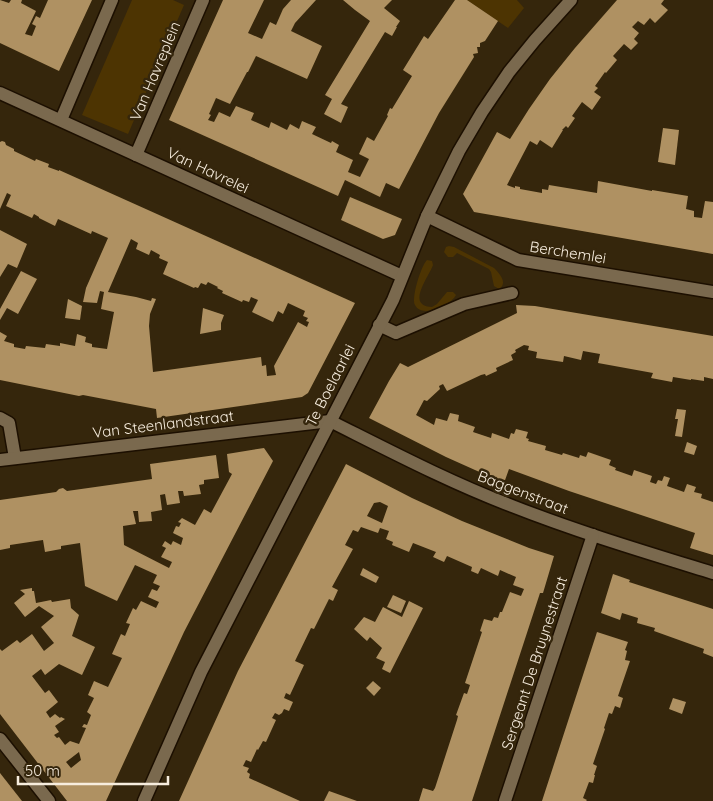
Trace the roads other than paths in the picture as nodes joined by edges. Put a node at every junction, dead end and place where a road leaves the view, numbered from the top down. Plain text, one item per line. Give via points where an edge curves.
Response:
1 (112, 0) edge
2 (203, 0) edge
3 (571, 0) edge
4 (0, 93) edge
5 (61, 120) junction
6 (136, 155) junction
7 (427, 216) junction
8 (402, 276) junction
9 (713, 292) edge
10 (512, 293) dead end
11 (379, 326) junction
12 (0, 418) edge
13 (330, 421) junction
14 (15, 458) junction
15 (0, 460) edge
16 (593, 535) junction
17 (713, 573) edge
18 (0, 739) edge
19 (49, 801) edge
20 (144, 801) edge
21 (505, 801) edge

1 - 5 street
2 - 6 street, Van Havreplein
3 - 7 street, Te Boelaarlei via 509,72 482,112
4 - 5 street, Van Havrelei
5 - 6 street, Van Havrelei
6 - 8 street, Van Havrelei
7 - 8 street, Te Boelaarlei
7 - 9 street, Berchemlei via 518,260
8 - 11 street, Te Boelaarlei
10 - 11 street via 464,304 396,333
11 - 13 street, Te Boelaarlei
12 - 14 street via 9,423
13 - 14 street, Van Steenlandstraat
13 - 16 street, Baggenstraat via 460,485
13 - 20 street, Te Boelaarlei via 201,672
14 - 15 street, Van Steenlandstraat
16 - 17 street, Baggenstraat
16 - 21 street, Sergeant De Bruynestraat
18 - 19 street

